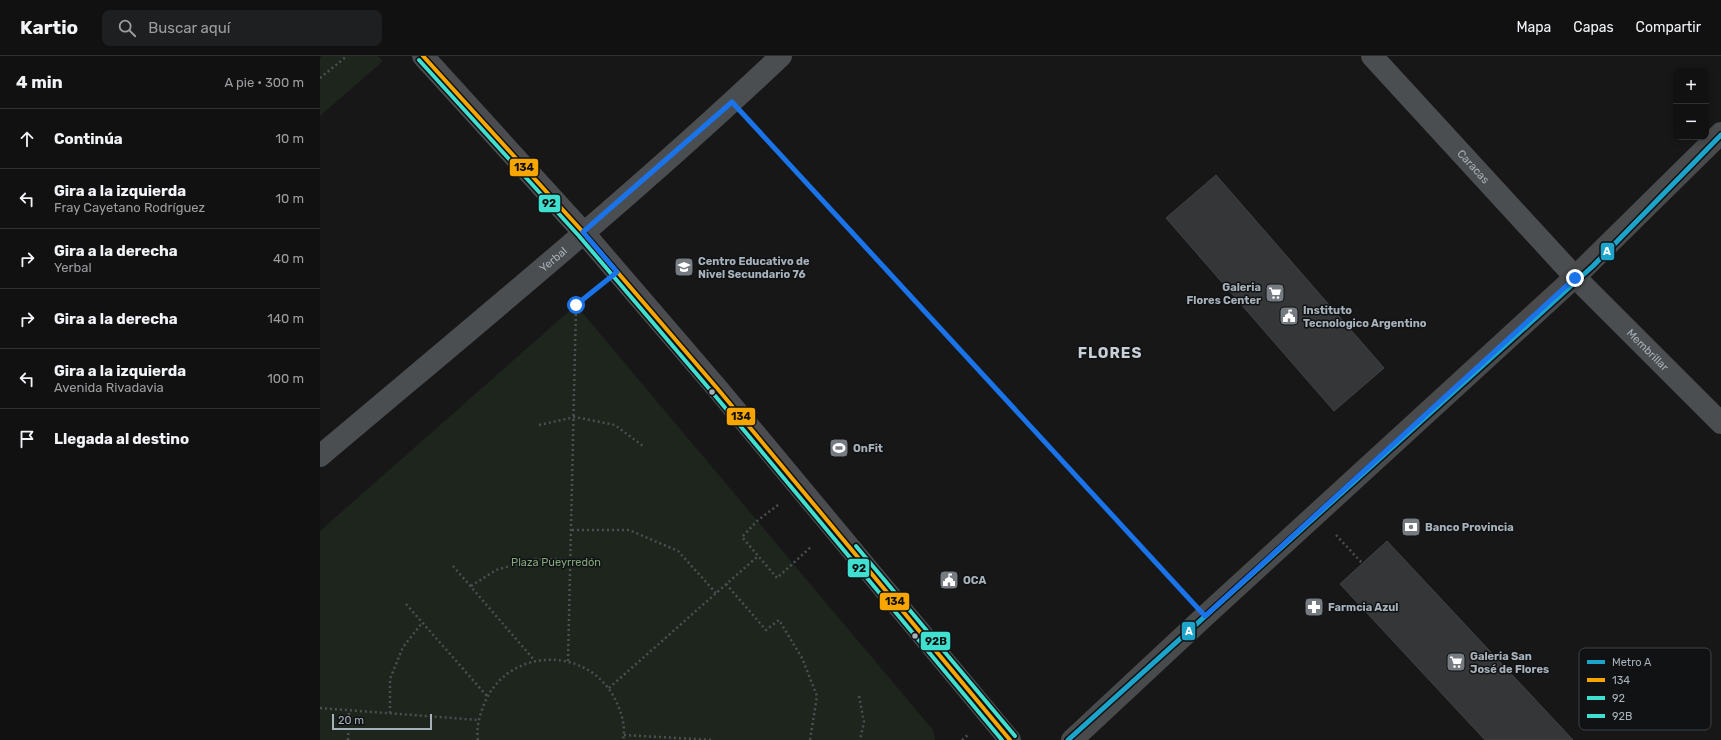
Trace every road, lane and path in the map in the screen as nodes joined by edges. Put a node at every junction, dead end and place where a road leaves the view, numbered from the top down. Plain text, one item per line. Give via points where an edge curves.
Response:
1 (347, 56) edge
2 (423, 56) edge
3 (781, 56) edge
4 (1372, 56) edge
5 (320, 78) edge
6 (732, 102) junction
7 (1721, 133) edge
8 (583, 232) junction
9 (617, 272) junction
10 (1575, 278) junction
11 (575, 417) junction
12 (1721, 423) edge
13 (539, 425) dead end
14 (644, 446) dead end
15 (320, 456) edge
16 (800, 488) junction
17 (1317, 514) junction
18 (833, 528) junction
19 (572, 530) junction
20 (758, 556) junction
21 (571, 560) junction
22 (1362, 564) dead end
23 (454, 566) dead end
24 (726, 584) junction
25 (472, 586) junction
26 (716, 593) junction
27 (406, 604) dead end
28 (1205, 616) junction
29 (422, 622) junction
30 (535, 661) junction
31 (568, 661) junction
32 (609, 688) junction
33 (487, 696) junction
34 (859, 696) dead end
35 (320, 708) edge
36 (348, 710) junction
37 (390, 713) junction
38 (478, 720) junction
39 (624, 735) junction
40 (348, 740) edge
41 (478, 740) edge
42 (623, 740) edge
43 (714, 740) edge
44 (810, 740) edge
45 (860, 740) edge
46 (1010, 740) edge
47 (1072, 740) edge

1 - 5 path
2 - 8 street
3 - 6 street, Yerbal
4 - 10 street, Caracas
6 - 8 street, Yerbal
6 - 28 path
7 - 10 main road
8 - 9 street
8 - 15 street, Yerbal
9 - 11 path via 576,305
9 - 16 street
10 - 12 street, Membrillar
10 - 17 main road
11 - 13 path
11 - 14 path via 615,425
11 - 19 path
16 - 18 street
16 - 20 path via 757,521 742,537
17 - 22 path
17 - 28 main road
18 - 20 path via 776,578
18 - 46 street
19 - 21 path
19 - 26 path via 629,530 678,551
20 - 24 path
21 - 25 path via 535,559 496,570
21 - 31 path
23 - 25 path
24 - 26 path
24 - 44 path via 766,630 779,620 802,658 817,696
25 - 30 path
26 - 32 path
27 - 29 path
28 - 47 main road
29 - 33 path
29 - 37 path via 403,647 390,679
30 - 31 path
30 - 33 path via 516,668 500,680
31 - 32 path via 591,671
32 - 39 path via 621,710
33 - 38 path
34 - 45 path via 864,722
35 - 36 path
36 - 37 path
36 - 40 path
37 - 38 path
38 - 41 path
39 - 42 path
39 - 43 path

